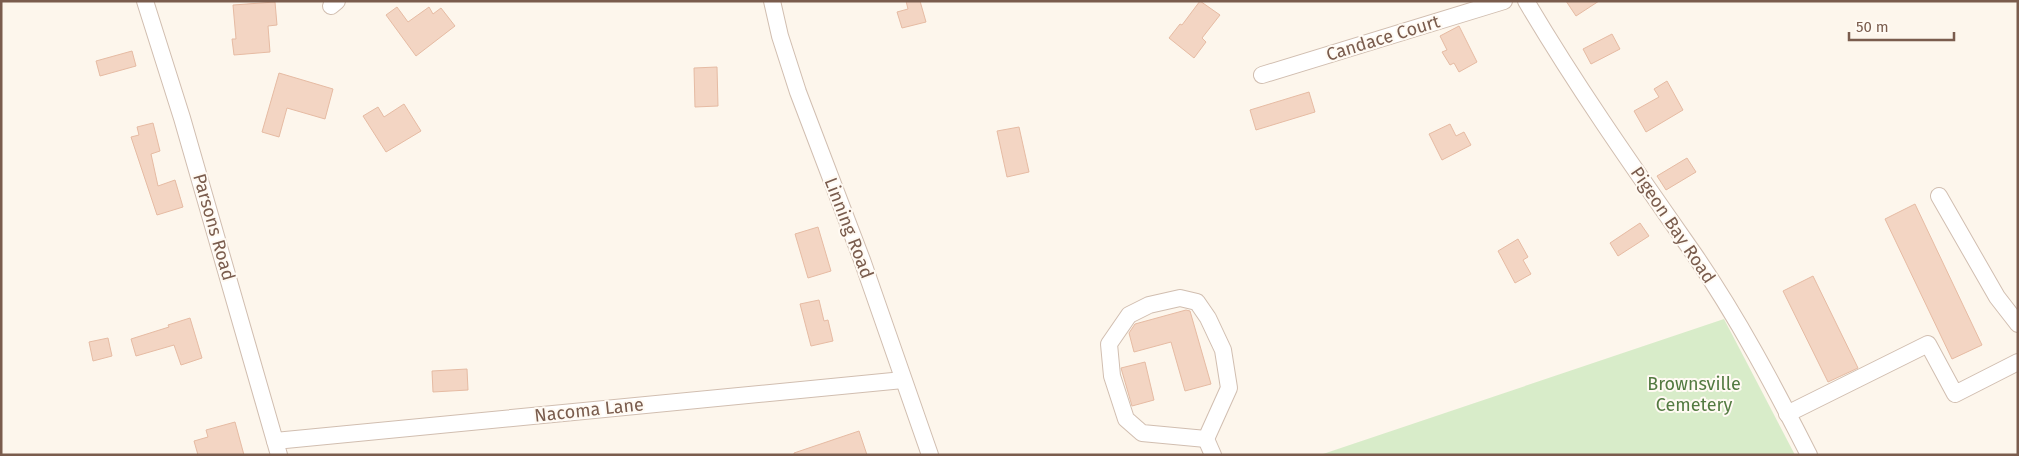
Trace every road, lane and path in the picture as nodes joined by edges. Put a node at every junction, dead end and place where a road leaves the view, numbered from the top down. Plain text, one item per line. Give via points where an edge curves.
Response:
1 (145, 1) edge
2 (772, 1) edge
3 (1504, 1) edge
4 (1526, 1) edge
5 (1262, 75) dead end
6 (1939, 196) dead end
7 (2018, 324) edge
8 (2018, 362) edge
9 (903, 380) junction
10 (1787, 414) junction
11 (1206, 439) junction
12 (277, 448) edge
13 (930, 455) edge
14 (1213, 455) edge
15 (1809, 455) edge

1 - 12 street, Parsons Road
2 - 9 street, Linning Road via 798,92 862,260
3 - 5 street, Candace Court
4 - 10 street, Pigeon Bay Road via 1593,109 1694,255 1767,373
6 - 7 street via 1998,297
8 - 10 street via 1955,394 1928,344
9 - 12 street, Nacoma Lane
9 - 13 street, Linning Road
10 - 15 street, Pigeon Bay Road
11 - 11 street via 1229,388 1223,350 1208,318 1197,302 1180,298 1148,306 1129,315 1109,344 1112,376 1126,419 1142,433
11 - 14 street

